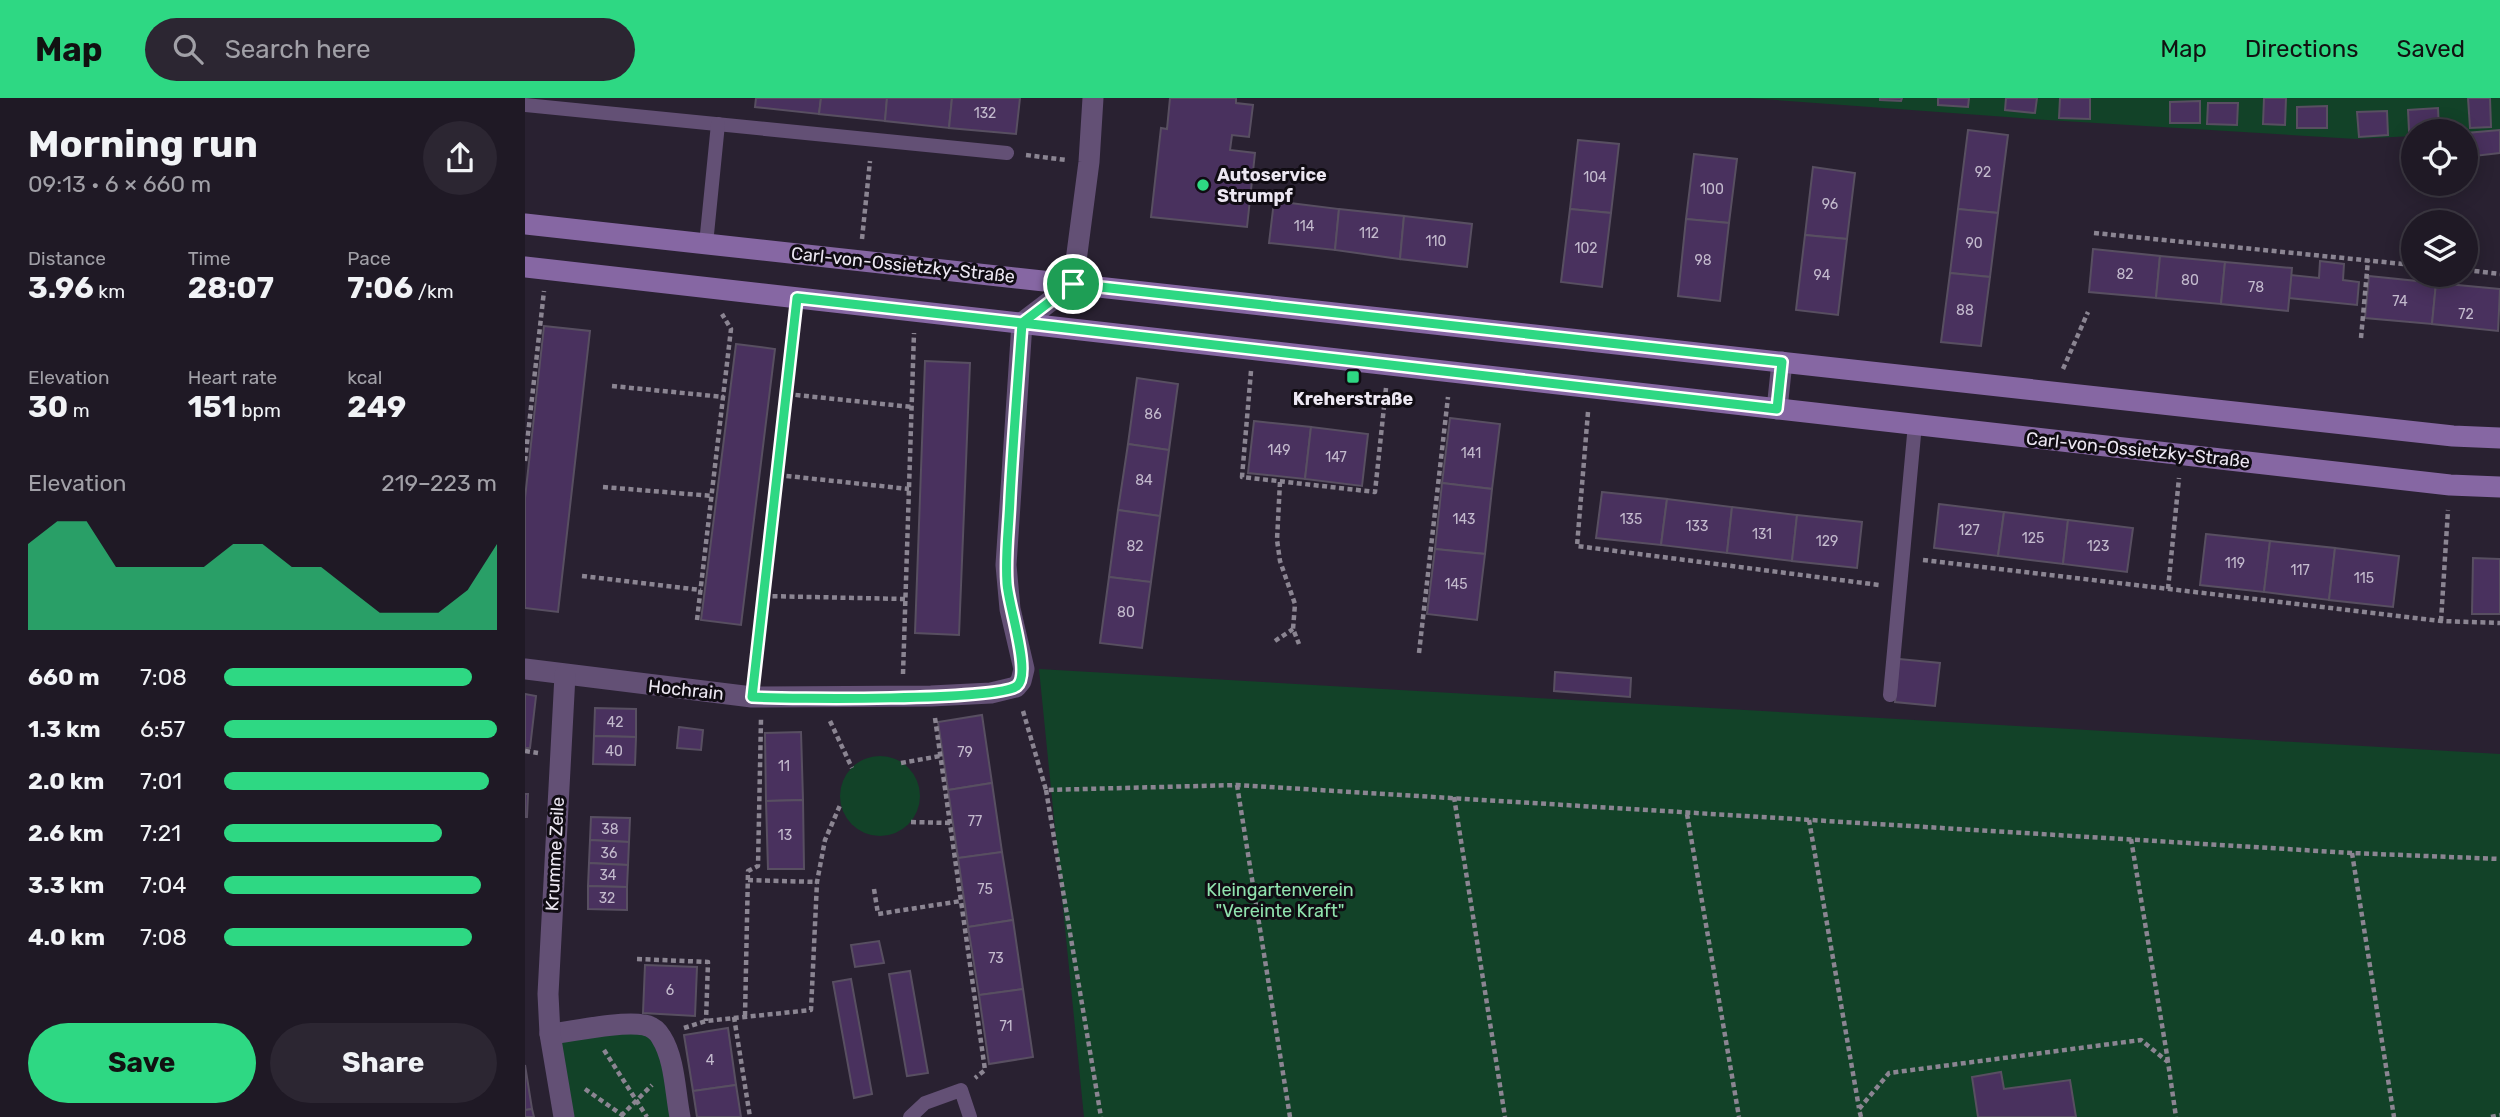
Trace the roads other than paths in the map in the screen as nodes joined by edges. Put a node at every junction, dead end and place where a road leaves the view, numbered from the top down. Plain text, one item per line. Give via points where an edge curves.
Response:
1 (1093, 98) edge
2 (525, 105) edge
3 (718, 124) junction
4 (1007, 153) road end
5 (525, 224) edge
6 (706, 244) junction
7 (536, 268) edge
8 (1073, 284) junction
9 (1022, 323) junction
10 (1782, 362) junction
11 (1777, 409) junction
12 (1915, 424) junction
13 (2500, 438) edge
14 (2500, 487) edge
15 (525, 669) edge
16 (565, 675) junction
17 (1890, 695) dead end
18 (550, 1034) junction
19 (563, 1117) edge
20 (680, 1117) edge
21 (910, 1117) edge
22 (970, 1117) edge

1 - 8 street
2 - 3 lane
3 - 4 lane
3 - 6 lane
5 - 6 street, Carl-von-Ossietzky-Straße
6 - 8 street, Carl-von-Ossietzky-Straße
7 - 9 street, Carl-von-Ossietzky-Straße
8 - 9 street
8 - 10 street, Carl-von-Ossietzky-Straße
9 - 11 street, Carl-von-Ossietzky-Straße
9 - 16 street, Hochrain via 1006,565 1010,609 1024,669 1016,687 932,696 757,697
10 - 11 street
10 - 13 street, Carl-von-Ossietzky-Straße
11 - 12 street, Carl-von-Ossietzky-Straße
12 - 14 street, Carl-von-Ossietzky-Straße
12 - 17 lane
15 - 16 street, Hochrain
16 - 18 street, Krumme Zeile via 548,994
18 - 19 street, Krumme Zeile
18 - 20 street via 641,1024 652,1027 660,1035 671,1067
21 - 22 lane via 925,1103 961,1090

